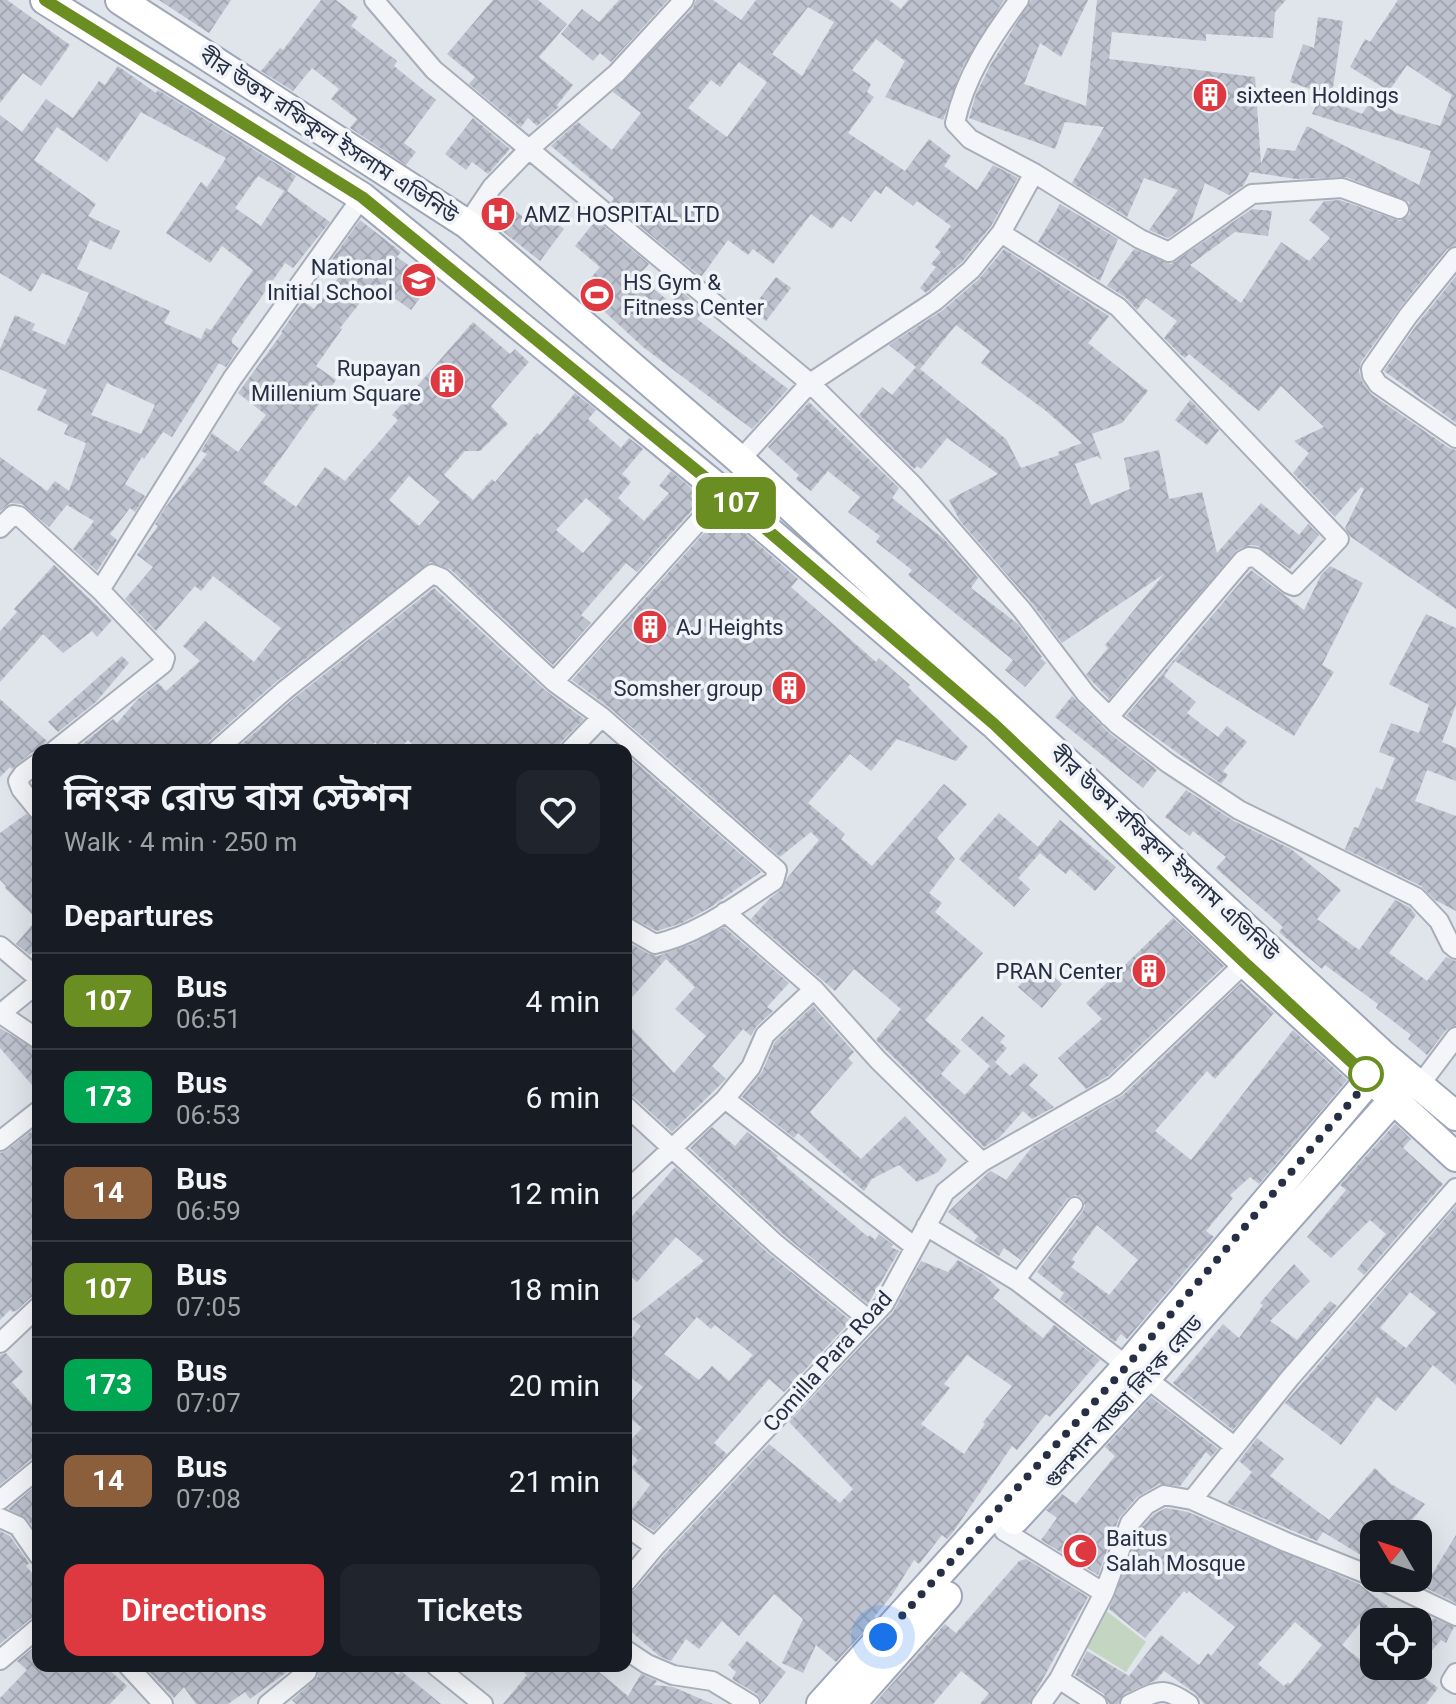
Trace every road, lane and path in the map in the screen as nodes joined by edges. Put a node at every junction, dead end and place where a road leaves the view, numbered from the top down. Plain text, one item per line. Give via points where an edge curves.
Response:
1 (45, 0) edge
2 (120, 0) edge
3 (374, 0) edge
4 (684, 0) edge
5 (1019, 0) edge
6 (528, 150) junction
7 (1034, 173) junction
8 (362, 197) junction
9 (1399, 209) dead end
10 (467, 224) junction
11 (1001, 233) junction
12 (1456, 257) edge
13 (810, 383) junction
14 (1456, 438) edge
15 (740, 460) junction
16 (724, 493) junction
17 (0, 528) edge
18 (100, 590) junction
19 (554, 682) junction
20 (602, 717) junction
21 (1109, 717) junction
22 (63, 744) edge
23 (224, 744) edge
24 (576, 744) edge
25 (32, 767) edge
26 (32, 801) edge
27 (725, 912) junction
28 (632, 931) edge
29 (0, 946) edge
30 (1456, 949) edge
31 (1245, 963) junction
32 (32, 975) edge
33 (32, 986) edge
34 (814, 989) junction
35 (1, 1014) edge
36 (32, 1035) edge
37 (1456, 1037) edge
38 (1377, 1067) junction
39 (1407, 1092) junction
40 (725, 1099) junction
41 (632, 1112) edge
42 (32, 1116) edge
43 (1456, 1116) edge
44 (0, 1141) edge
45 (671, 1150) junction
46 (1456, 1157) edge
47 (982, 1162) junction
48 (632, 1186) edge
49 (1456, 1188) edge
50 (1075, 1205) dead end
51 (926, 1226) junction
52 (915, 1247) junction
53 (1017, 1281) junction
54 (32, 1313) edge
55 (869, 1320) junction
56 (0, 1343) edge
57 (1137, 1372) junction
58 (1234, 1446) junction
59 (32, 1476) edge
60 (1192, 1500) junction
61 (1, 1514) edge
62 (632, 1530) edge
63 (1004, 1531) junction
64 (32, 1546) edge
65 (655, 1547) junction
66 (1360, 1571) edge
67 (632, 1575) edge
68 (1407, 1592) edge
69 (1104, 1593) junction
70 (1456, 1616) edge
71 (32, 1633) edge
72 (632, 1654) edge
73 (0, 1660) edge
74 (136, 1672) edge
75 (307, 1672) dead end
76 (443, 1672) edge
77 (1456, 1673) edge
78 (1059, 1679) junction
79 (1456, 1684) edge
80 (278, 1701) edge
81 (163, 1704) edge
82 (483, 1704) edge
83 (750, 1704) edge
84 (821, 1704) edge
85 (851, 1704) edge
86 (1041, 1704) edge
87 (1097, 1704) edge
88 (1130, 1704) edge
89 (1189, 1704) edge

1 - 8 main road, বীর উত্তম রফিকুল ইসলাম এভিনিউ
2 - 10 main road, বীর উত্তম রফিকুল ইসলাম এভিনিউ
3 - 6 street via 434,70
4 - 6 street via 617,73
5 - 7 street via 988,42 961,97 955,123 970,139
6 - 10 street via 492,187
6 - 13 street
7 - 9 street via 1169,252 1252,194 1342,188
7 - 11 street
8 - 16 main road, বীর উত্তম রফিকুল ইসলাম এভিনিউ
8 - 18 street via 232,379
10 - 15 main road, বীর উত্তম রফিকুল ইসলাম এভিনিউ
11 - 13 street via 971,270 935,301
11 - 21 street via 1118,307 1339,539 1294,586 1256,558 1243,560
12 - 14 street via 1371,369 1378,384
13 - 15 street
13 - 21 street via 912,484
15 - 38 main road, বীর উত্তম রফিকুল ইসলাম এভিনিউ
16 - 19 street
16 - 31 main road, বীর উত্তম রফিকুল ইসলাম এভিনিউ via 994,724
17 - 18 street via 13,515 19,516
18 - 22 street via 165,658
19 - 20 street
19 - 23 street via 432,574
20 - 24 street
20 - 27 street via 777,870 774,881
21 - 30 street via 1239,810 1416,897
25 - 26 street via 18,781
27 - 28 street via 672,941 655,944
27 - 34 street
29 - 32 street
31 - 38 main road, বীর উত্তম রফিকুল ইসলাম এভিনিউ
31 - 47 street, Comilla Para Road via 1115,1086
33 - 35 street
34 - 40 street via 765,1035 751,1067
34 - 47 street
35 - 36 street
37 - 39 street
38 - 39 main road
38 - 57 main road, গুলশান বাড্ডা লিংক রোড
39 - 43 main road
39 - 46 main road
39 - 57 main road, গুলশান বাড্ডা লিংক রোড
40 - 45 street
40 - 52 street
41 - 45 street
42 - 44 street
45 - 48 street
45 - 55 street
47 - 51 street, Comilla Para Road via 945,1192
49 - 58 street
50 - 53 street
51 - 52 street, Comilla Para Road
51 - 53 street
52 - 55 street, Comilla Para Road via 884,1304
53 - 57 street
54 - 56 street
55 - 65 street, Comilla Para Road
57 - 58 street
57 - 63 main road, গুলশান বাড্ডা লিংক রোড
57 - 84 main road, গুলশান বাড্ডা লিংক রোড
58 - 60 street
59 - 61 street
60 - 66 street
60 - 69 street via 1164,1495 1146,1505 1130,1523
61 - 64 street
62 - 65 street
63 - 69 street
63 - 85 main road, গুলশান বাড্ডা লিংক রোড
65 - 67 street, Comilla Para Road
68 - 70 street
69 - 78 street
71 - 73 street
72 - 83 street via 673,1675 712,1681
74 - 81 street
75 - 80 street
76 - 82 street
77 - 79 street via 1451,1681
78 - 86 street
78 - 87 street
88 - 89 street via 1168,1690

